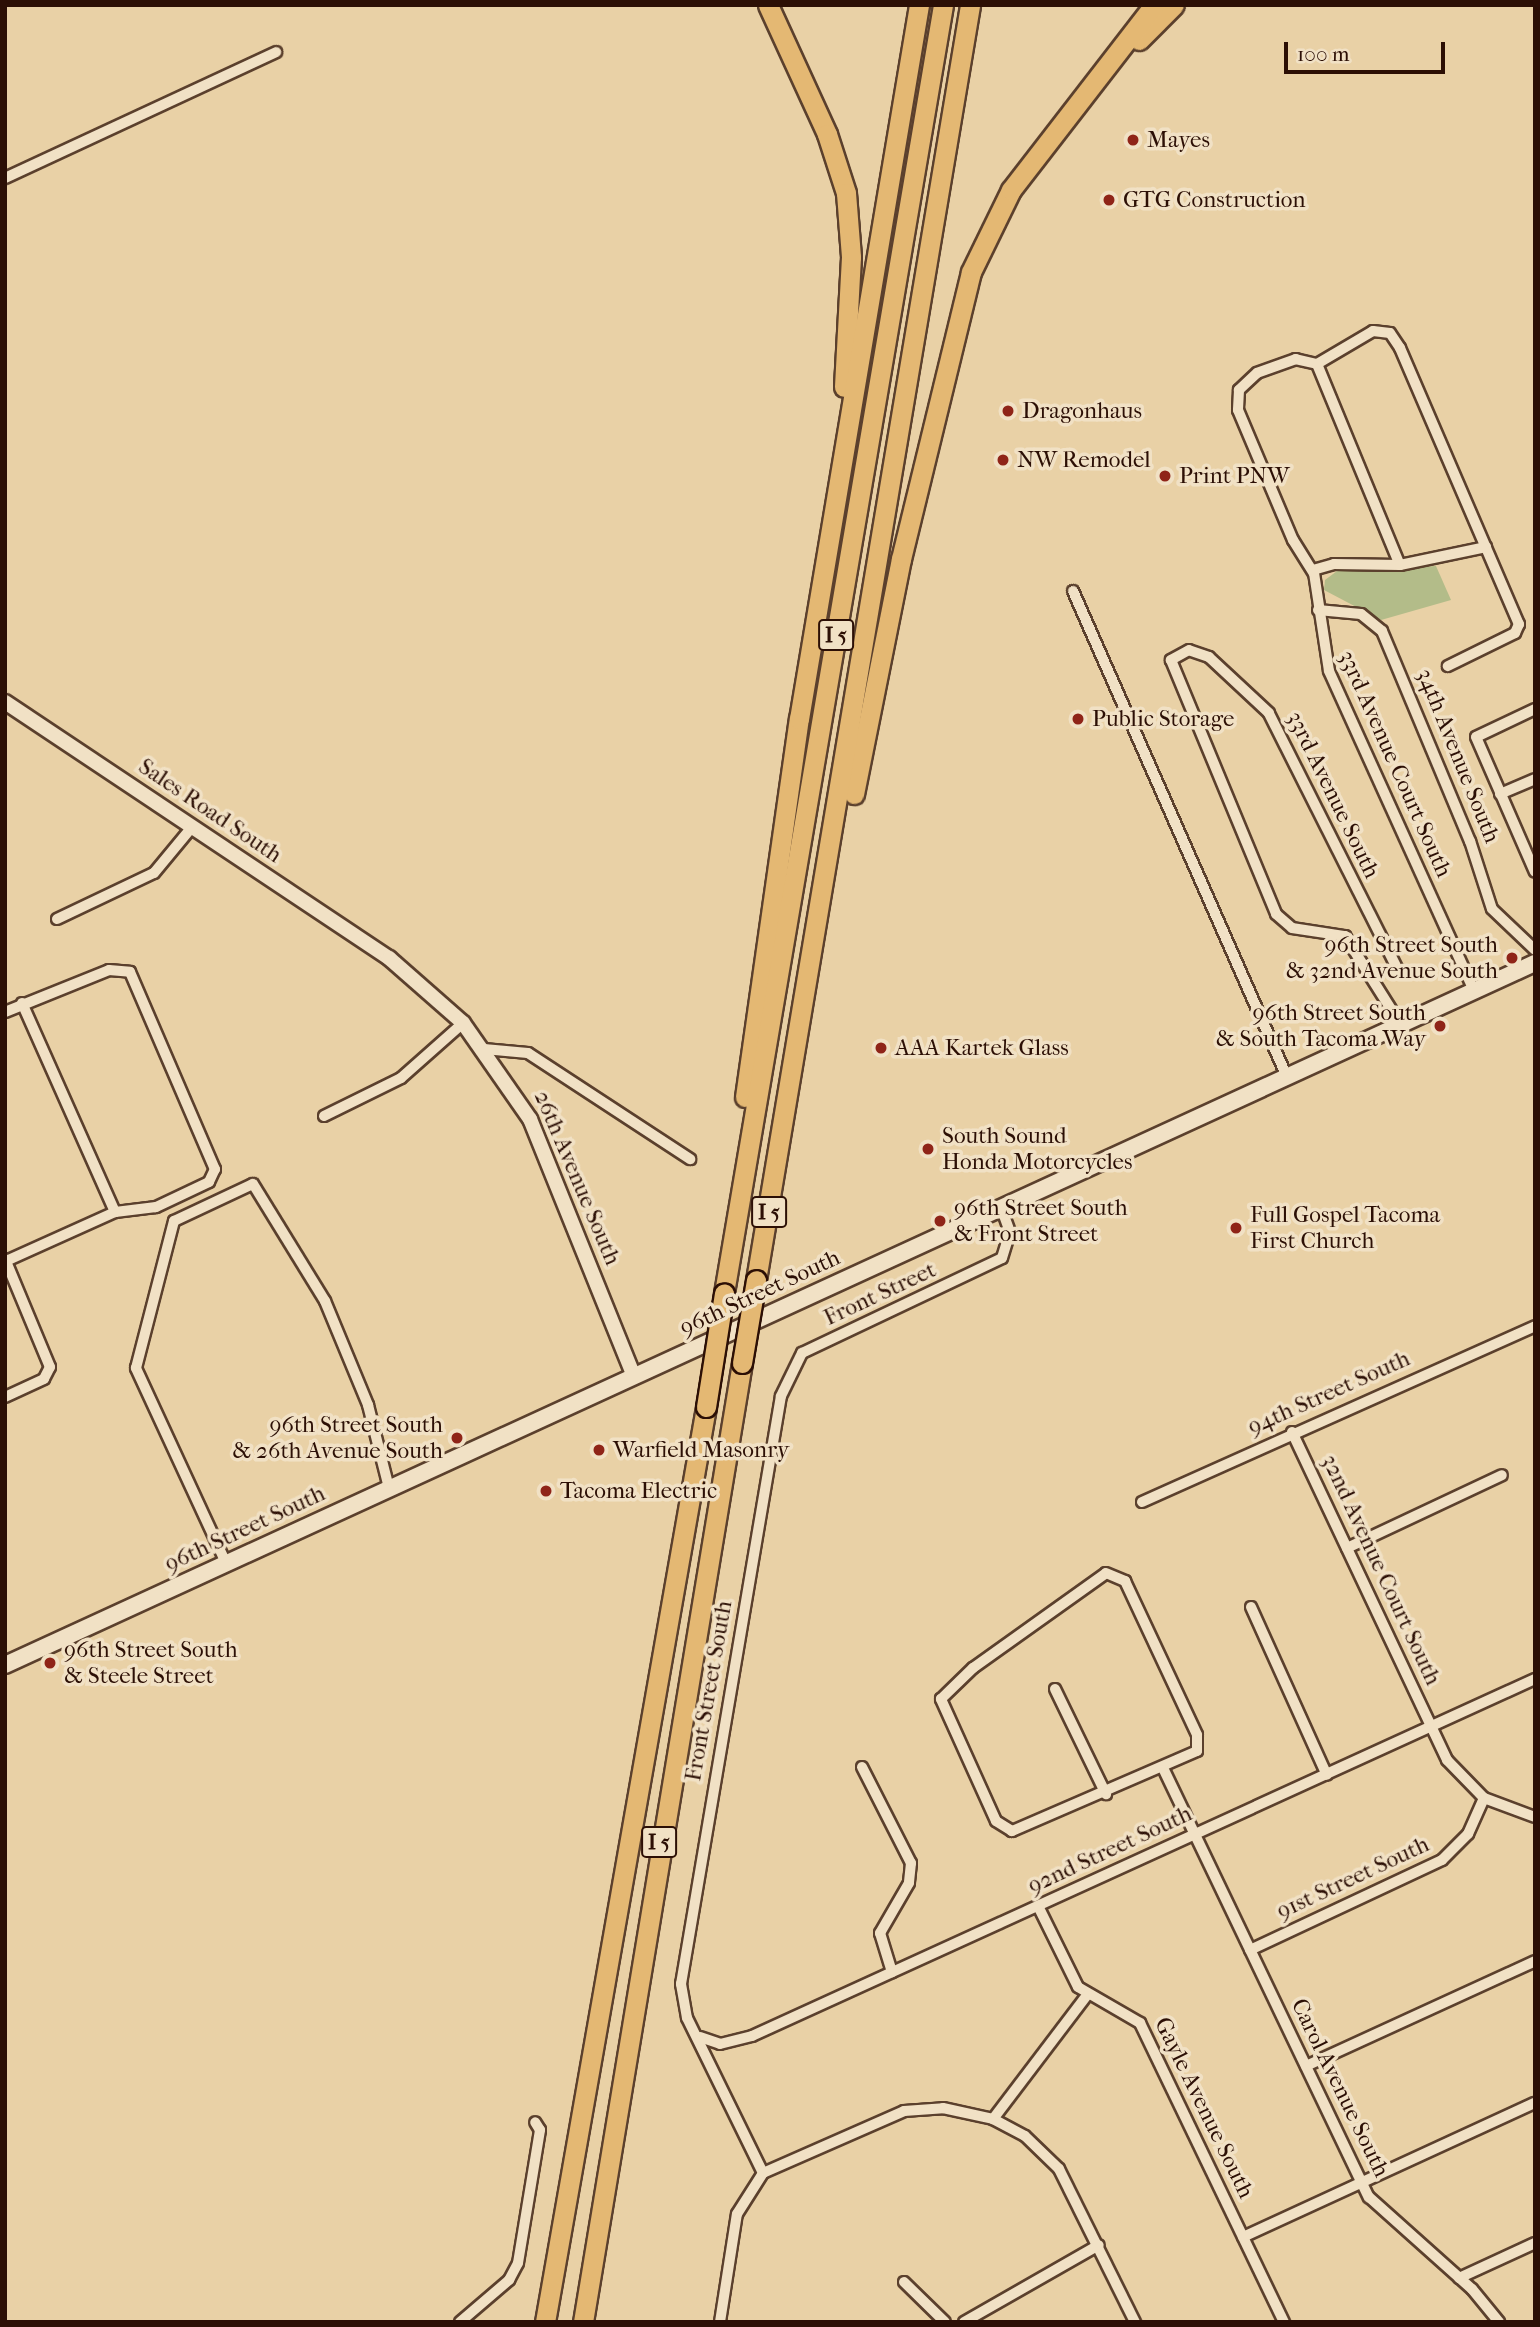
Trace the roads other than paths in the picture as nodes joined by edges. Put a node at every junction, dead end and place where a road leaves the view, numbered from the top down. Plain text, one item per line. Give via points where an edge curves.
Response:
1 (768, 5) edge
2 (919, 5) edge
3 (943, 5) edge
4 (970, 5) edge
5 (1154, 5) edge
6 (1174, 5) edge
7 (276, 52) dead end
8 (1071, 107) junction
9 (5, 178) edge
10 (1317, 364) junction
11 (837, 507) junction
12 (1486, 547) junction
13 (1400, 565) junction
14 (1313, 570) junction
15 (1073, 591) dead end
16 (1318, 610) junction
17 (1448, 666) dead end
18 (5, 702) edge
19 (1535, 709) edge
20 (1535, 779) edge
21 (1500, 794) junction
22 (192, 827) junction
23 (1535, 872) edge
24 (57, 919) dead end
25 (1535, 950) edge
26 (389, 958) joint
27 (1535, 963) edge
28 (1396, 968) dead end
29 (1474, 991) junction
30 (22, 1003) junction
31 (5, 1012) edge
32 (463, 1023) junction
33 (1401, 1025) junction
34 (800, 1045) junction
35 (484, 1048) junction
36 (1287, 1077) junction
37 (324, 1116) dead end
38 (690, 1159) dead end
39 (1001, 1208) junction
40 (115, 1212) junction
41 (6, 1260) edge
42 (729, 1265) junction
43 (1535, 1326) edge
44 (802, 1353) joint
45 (634, 1376) junction
46 (5, 1396) edge
47 (1292, 1432) junction
48 (1502, 1475) dead end
49 (389, 1488) junction
50 (1142, 1502) dead end
51 (1347, 1548) junction
52 (226, 1563) junction
53 (1251, 1607) dead end
54 (5, 1665) edge
55 (1535, 1679) edge
56 (1055, 1689) dead end
57 (1431, 1726) junction
58 (862, 1766) dead end
59 (1164, 1770) junction
60 (1326, 1775) junction
61 (1106, 1794) junction
62 (1484, 1798) junction
63 (1535, 1817) edge
64 (1196, 1834) junction
65 (1038, 1906) junction
66 (1250, 1950) junction
67 (1535, 1961) edge
68 (892, 1972) junction
69 (1087, 1995) junction
70 (700, 2037) junction
71 (1307, 2066) junction
72 (1535, 2103) edge
73 (993, 2119) junction
74 (535, 2122) dead end
75 (763, 2173) junction
76 (1362, 2182) junction
77 (1243, 2237) junction
78 (1535, 2243) edge
79 (1099, 2245) junction
80 (1458, 2278) junction
81 (905, 2282) dead end
82 (460, 2322) edge
83 (545, 2322) edge
84 (583, 2322) edge
85 (720, 2322) edge
86 (945, 2322) edge
87 (964, 2322) edge
88 (1135, 2322) edge
89 (1284, 2322) edge
90 (1499, 2322) edge

1 - 11 highway via 831,144 848,207 850,301
2 - 11 highway
3 - 42 highway, I 5
4 - 34 highway, I 5
5 - 8 highway
6 - 8 highway
7 - 9 street
8 - 34 highway via 992,225 954,329
10 - 12 street via 1361,335 1388,331
10 - 13 street
10 - 14 street, 33rd Avenue Court South via 1296,359 1272,366 1247,380 1238,394 1255,451
11 - 42 highway via 755,1023
12 - 13 street
12 - 17 street via 1519,628
13 - 14 street via 1334,564
14 - 16 street, 33rd Avenue Court South
15 - 36 street
16 - 25 street, 34th Avenue South via 1364,616 1384,633 1493,912
16 - 29 street, 33rd Avenue Court South via 1329,671
18 - 22 street, Sales Road South
19 - 21 street via 1476,737
20 - 21 street
21 - 23 street
22 - 24 street via 154,873
22 - 26 street, Sales Road South
26 - 32 street, 26th Avenue South
27 - 29 main road, 96th Street South
28 - 33 street, 33rd Avenue South via 1269,713 1209,657 1189,650 1171,660 1276,914 1289,928 1345,936
29 - 33 main road, 96th Street South
30 - 31 street
30 - 40 street
30 - 40 street via 123,968 139,987 214,1173 156,1207
32 - 35 street, 26th Avenue South
32 - 37 street via 401,1078
33 - 36 main road, 96th Street South
34 - 84 highway, I 5, bridge via 756,1280
35 - 38 street via 528,1052
35 - 45 street, 26th Avenue South via 534,1128
36 - 39 main road, 96th Street South
39 - 44 street, Front Street via 1010,1242 996,1262
39 - 45 main road, 96th Street South
40 - 41 street
41 - 46 street via 49,1374
42 - 83 highway, I 5, bridge
43 - 47 street, 94th Street South
44 - 70 street, Front Street South via 781,1396 682,1973 685,2011
45 - 49 main road, 96th Street South
47 - 50 street, 94th Street South
47 - 51 street, 32nd Avenue Court South
48 - 51 street
49 - 52 main road, 96th Street South
49 - 52 street via 371,1415 324,1301 253,1184 174,1221 136,1368
51 - 57 street, 32nd Avenue Court South
52 - 54 main road, 96th Street South
53 - 60 street
55 - 57 street, 92nd Street South
56 - 61 street
57 - 60 street, 92nd Street South
57 - 62 street, 32nd Avenue Court South via 1457,1775
58 - 68 street via 912,1870 880,1933
59 - 61 street
59 - 61 street via 1197,1752 1197,1735 1125,1581 1114,1574 1080,1588 944,1694 943,1713 996,1821 1012,1831
59 - 64 street, Carol Avenue South
60 - 64 street, 92nd Street South
62 - 63 street, 32nd Avenue Court South
62 - 66 street, 91st Street South via 1468,1834 1442,1860
64 - 65 street, 92nd Street South
64 - 66 street, Carol Avenue South
65 - 68 street, 92nd Street South
65 - 69 street via 1071,1978
66 - 71 street, Carol Avenue South
67 - 71 street
68 - 70 street, 92nd Street South via 745,2039 720,2045
69 - 73 street
69 - 77 street, Gayle Avenue South via 1126,2009 1140,2023
70 - 75 street, Front Street South
71 - 76 street, Carol Avenue South
72 - 76 street
73 - 75 street via 943,2108 904,2111
73 - 79 street via 1052,2160
74 - 82 street via 541,2130 518,2263
75 - 85 street via 737,2214
76 - 77 street
76 - 80 street, Carol Avenue South via 1369,2197
77 - 89 street, Gayle Avenue South
78 - 80 street
79 - 87 street
79 - 88 street
80 - 90 street, Carol Avenue South
81 - 86 street

